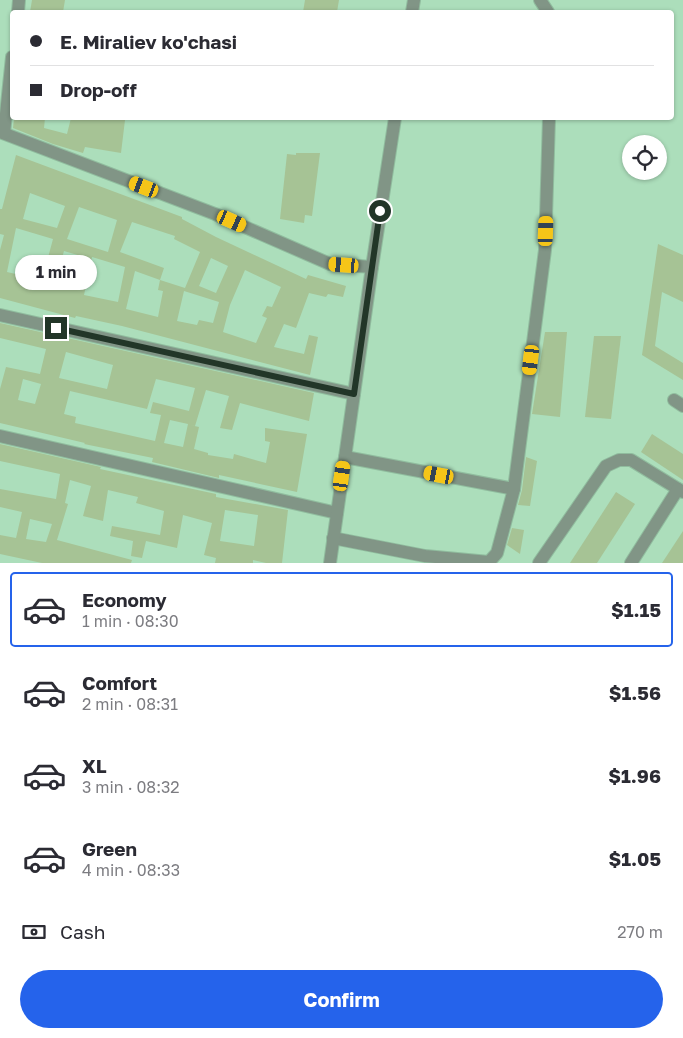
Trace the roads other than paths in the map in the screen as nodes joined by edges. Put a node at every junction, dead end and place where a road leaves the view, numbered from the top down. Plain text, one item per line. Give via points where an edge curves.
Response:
1 (10, 72) edge
2 (396, 120) edge
3 (549, 120) edge
4 (2, 133) edge
5 (372, 267) junction
6 (0, 315) edge
7 (354, 394) junction
8 (0, 436) edge
9 (345, 457) junction
10 (514, 489) junction
11 (680, 490) edge
12 (337, 513) junction
13 (334, 538) junction
14 (424, 559) edge
15 (330, 563) edge
16 (539, 563) edge
17 (631, 563) edge

1 - 4 street
2 - 5 street
3 - 10 street via 545,250
4 - 5 street via 215,214 330,264
5 - 7 street
6 - 7 street
7 - 9 street
8 - 12 street
9 - 10 street
9 - 12 street
10 - 14 street via 497,553 488,562
11 - 16 street via 631,460 619,460 606,466
11 - 17 street
12 - 13 street
13 - 14 street
13 - 15 street

